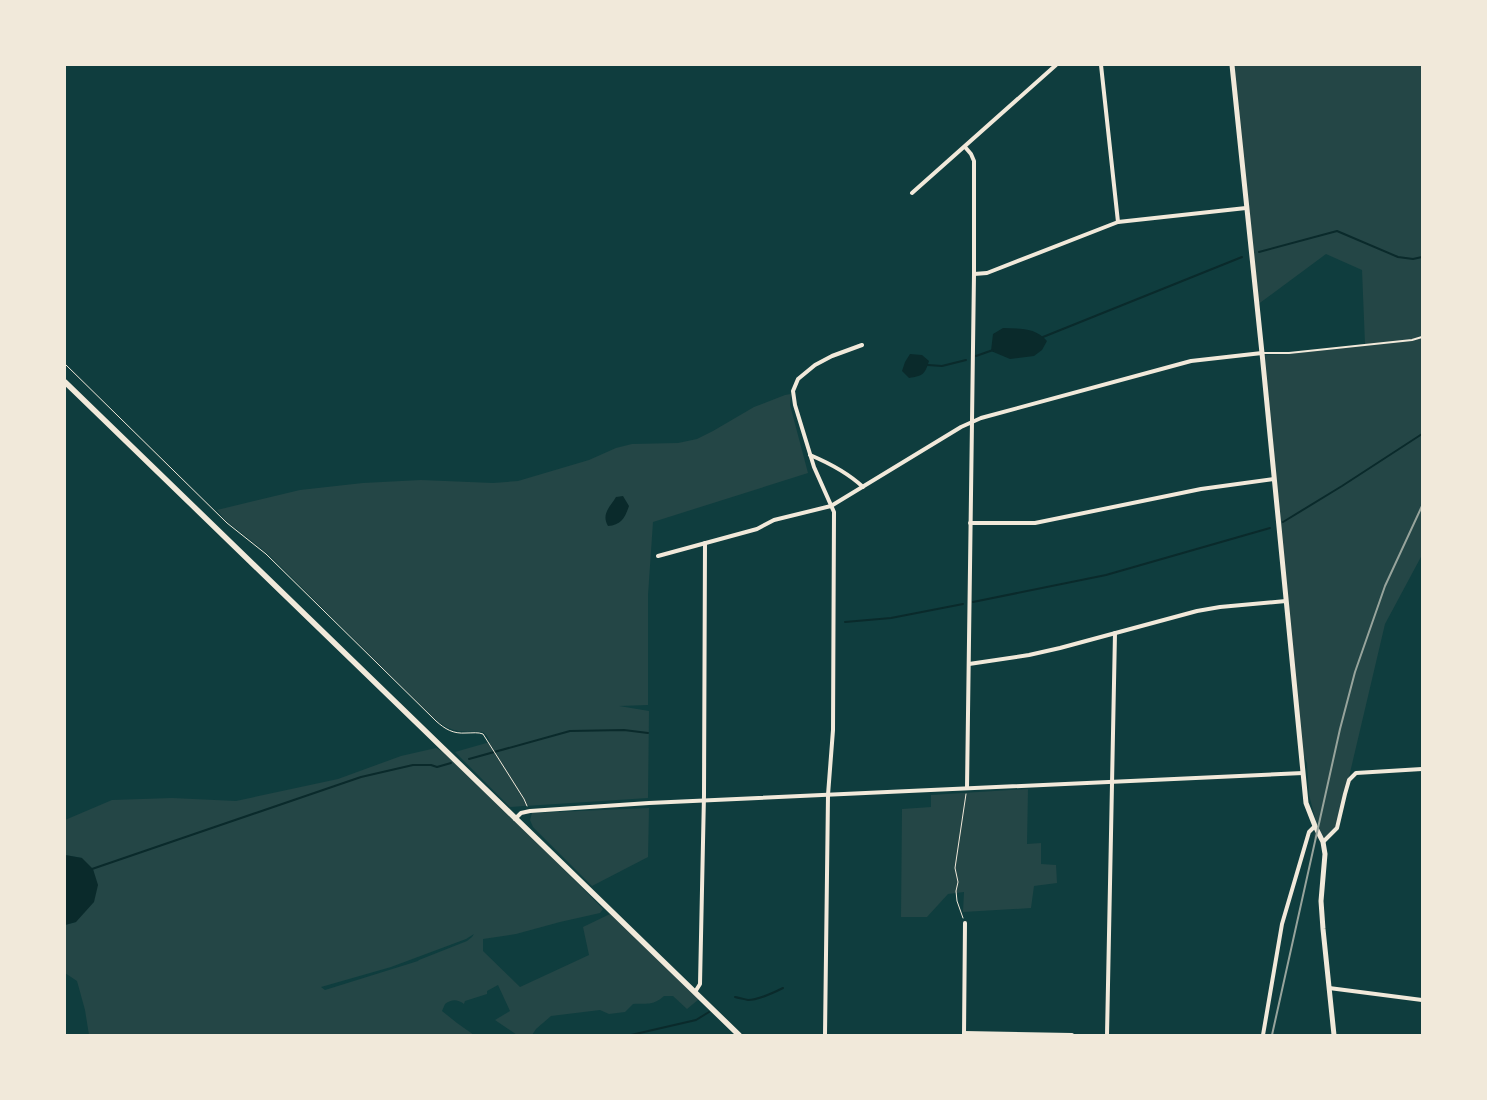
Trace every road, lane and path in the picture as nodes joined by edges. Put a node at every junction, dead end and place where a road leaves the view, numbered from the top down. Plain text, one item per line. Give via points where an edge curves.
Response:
1 (1056, 65) edge
2 (1101, 65) edge
3 (1232, 65) edge
4 (965, 147) junction
5 (912, 193) dead end
6 (1246, 208) junction
7 (1118, 222) junction
8 (974, 274) junction
9 (1422, 337) edge
10 (862, 345) dead end
11 (1262, 353) junction
12 (65, 364) edge
13 (65, 382) edge
14 (971, 422) junction
15 (810, 455) junction
16 (1274, 479) junction
17 (862, 487) junction
18 (831, 506) junction
19 (970, 523) junction
20 (705, 543) junction
21 (658, 556) dead end
22 (1286, 601) junction
23 (1114, 633) junction
24 (969, 664) junction
25 (1422, 769) edge
26 (1303, 773) junction
27 (1111, 783) junction
28 (967, 788) junction
29 (828, 795) junction
30 (704, 801) junction
31 (528, 811) junction
32 (515, 819) junction
33 (1314, 826) junction
34 (1323, 842) junction
35 (965, 923) joint
36 (1329, 988) junction
37 (695, 992) junction
38 (1422, 1000) edge
39 (964, 1034) edge
40 (739, 1035) edge
41 (825, 1035) edge
42 (1072, 1035) edge
43 (1107, 1035) edge
44 (1264, 1035) edge
45 (1334, 1035) edge

1 - 4 street
2 - 7 street
3 - 6 main road
4 - 5 street
4 - 8 street via 974,161
6 - 7 street
6 - 11 main road
7 - 8 street via 987,274
8 - 14 street
9 - 11 lane via 1289,353
10 - 15 street via 815,365 798,379 793,391 795,405
11 - 14 street via 1191,361
11 - 16 main road
12 - 31 path via 445,729 454,733 484,734
13 - 32 main road
14 - 17 street
14 - 19 street
15 - 17 street via 854,479
15 - 18 street
16 - 19 street via 1200,489 1035,523
16 - 22 main road
17 - 18 street
18 - 20 street via 774,520 756,529
18 - 29 street via 834,512 833,730
19 - 24 street
20 - 21 street
20 - 30 street
22 - 23 street via 1197,611
22 - 26 main road
23 - 24 street via 1029,655
23 - 27 street
24 - 28 street
25 - 34 street via 1356,773 1345,794 1337,828
26 - 27 street
26 - 33 main road via 1306,803
27 - 28 street
27 - 43 street
28 - 29 street
28 - 35 path via 955,868 957,901
29 - 30 street
29 - 41 street
30 - 31 street
30 - 37 street via 700,984
31 - 32 street
32 - 37 main road
33 - 34 main road
33 - 44 street via 1309,832 1282,924
34 - 36 main road via 1322,928
35 - 39 street
36 - 38 street
36 - 45 main road
37 - 40 main road
39 - 42 street

